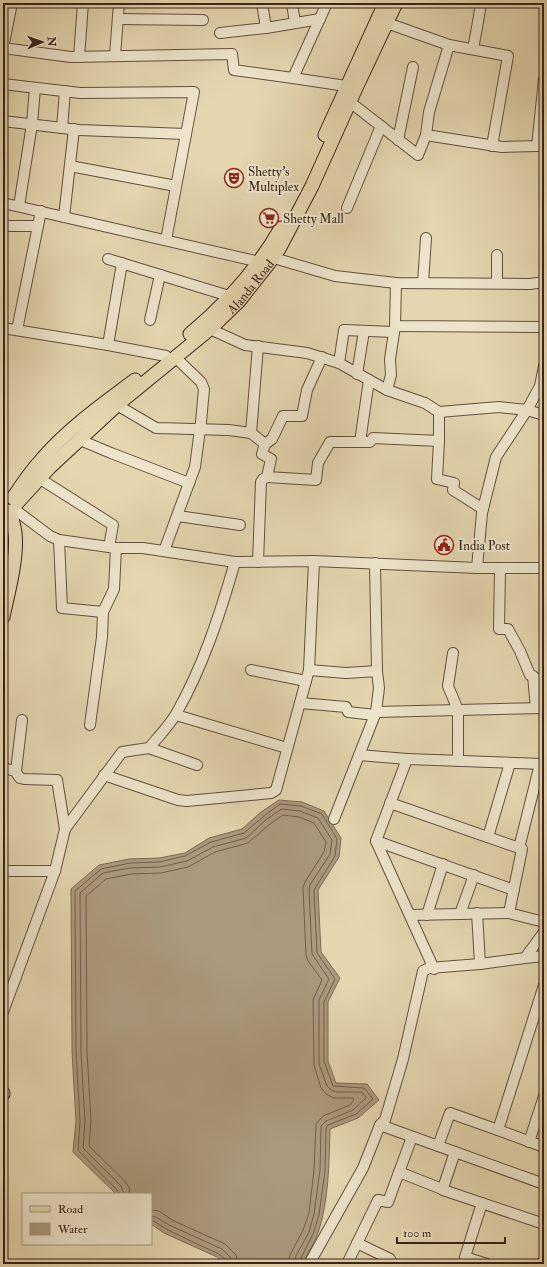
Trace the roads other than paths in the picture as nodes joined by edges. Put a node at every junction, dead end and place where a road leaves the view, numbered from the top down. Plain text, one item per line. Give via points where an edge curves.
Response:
1 (12, 3) edge
2 (83, 3) edge
3 (119, 3) edge
4 (262, 3) edge
5 (292, 3) edge
6 (327, 3) edge
7 (385, 3) edge
8 (396, 3) edge
9 (480, 3) edge
10 (118, 19) junction
11 (320, 19) junction
12 (203, 20) dead end
13 (295, 23) junction
14 (387, 23) junction
15 (266, 28) junction
16 (220, 33) dead end
17 (449, 45) junction
18 (3, 48) edge
19 (473, 50) junction
20 (115, 56) junction
21 (79, 57) junction
22 (414, 67) dead end
23 (293, 78) junction
24 (544, 79) edge
25 (3, 84) edge
26 (346, 86) junction
27 (35, 88) junction
28 (66, 91) junction
29 (350, 102) junction
30 (543, 106) edge
31 (3, 121) edge
32 (32, 124) junction
33 (381, 126) junction
34 (62, 128) junction
35 (74, 129) junction
36 (541, 133) edge
37 (186, 134) junction
38 (426, 135) junction
39 (398, 140) junction
40 (492, 146) junction
41 (70, 166) junction
42 (176, 186) junction
43 (3, 203) edge
44 (19, 206) junction
45 (347, 208) dead end
46 (41, 211) junction
47 (293, 215) junction
48 (64, 217) junction
49 (3, 226) edge
50 (38, 226) junction
51 (426, 238) dead end
52 (166, 240) junction
53 (497, 255) dead end
54 (108, 259) dead end
55 (266, 259) junction
56 (122, 263) junction
57 (160, 275) junction
58 (396, 282) junction
59 (544, 282) edge
60 (423, 283) junction
61 (497, 283) junction
62 (229, 296) junction
63 (150, 320) dead end
64 (212, 322) junction
65 (544, 327) edge
66 (3, 328) edge
67 (394, 329) junction
68 (18, 330) junction
69 (364, 331) junction
70 (108, 345) junction
71 (258, 346) junction
72 (171, 356) junction
73 (322, 358) junction
74 (339, 363) junction
75 (544, 366) edge
76 (357, 374) junction
77 (369, 380) junction
78 (387, 390) junction
79 (117, 406) junction
80 (527, 410) junction
81 (439, 412) junction
82 (544, 415) edge
83 (200, 429) junction
84 (251, 433) junction
85 (80, 440) junction
86 (439, 441) junction
87 (360, 442) junction
88 (265, 444) junction
89 (35, 475) junction
90 (267, 477) junction
91 (189, 483) junction
92 (8, 504) edge
93 (483, 509) junction
94 (178, 516) junction
95 (240, 525) dead end
96 (59, 540) junction
97 (113, 548) junction
98 (164, 551) junction
99 (314, 561) junction
100 (235, 562) junction
101 (258, 562) junction
102 (375, 563) junction
103 (477, 568) junction
104 (500, 568) junction
105 (544, 568) edge
106 (103, 612) junction
107 (3, 617) edge
108 (453, 653) dead end
109 (252, 670) dead end
110 (309, 670) junction
111 (377, 671) junction
112 (533, 676) junction
113 (306, 681) junction
114 (544, 683) edge
115 (300, 703) junction
116 (540, 708) edge
117 (458, 710) junction
118 (375, 714) junction
119 (176, 715) junction
120 (22, 720) dead end
121 (90, 725) dead end
122 (149, 748) junction
123 (287, 748) junction
124 (359, 755) junction
125 (407, 759) junction
126 (458, 761) junction
127 (510, 763) junction
128 (542, 764) edge
129 (197, 765) dead end
130 (3, 768) edge
131 (16, 771) junction
132 (104, 775) junction
133 (390, 803) junction
134 (334, 819) dead end
135 (65, 829) junction
136 (488, 837) junction
137 (376, 841) junction
138 (519, 848) junction
139 (443, 864) junction
140 (3, 871) edge
141 (55, 871) junction
142 (474, 875) junction
143 (514, 890) junction
144 (510, 913) junction
145 (460, 914) junction
146 (477, 914) junction
147 (410, 915) junction
148 (427, 915) junction
149 (544, 922) edge
150 (544, 932) edge
151 (544, 956) edge
152 (525, 958) junction
153 (480, 964) junction
154 (434, 969) junction
155 (544, 985) edge
156 (540, 1009) edge
157 (3, 1012) edge
158 (544, 1096) edge
159 (380, 1125) junction
160 (498, 1130) junction
161 (412, 1137) junction
162 (530, 1142) junction
163 (438, 1146) junction
164 (544, 1147) edge
165 (455, 1152) junction
166 (399, 1172) junction
167 (544, 1184) edge
168 (442, 1189) junction
169 (482, 1203) junction
170 (544, 1224) edge
171 (357, 1243) junction
172 (390, 1259) dead end
173 (544, 1261) edge
174 (309, 1264) edge
175 (347, 1264) edge
176 (487, 1264) edge
177 (542, 1264) edge

1 - 18 street
2 - 21 street
3 - 10 street
4 - 15 street
5 - 13 street
6 - 11 street
7 - 26 main road, Alanda Road
8 - 14 main road, Alanda Road
9 - 19 street
10 - 12 street
10 - 20 street
11 - 13 street
11 - 23 street
13 - 15 street
14 - 17 street
14 - 29 main road, Alanda Road
15 - 16 street
17 - 19 street
17 - 38 street via 429,112
18 - 21 street
19 - 40 street via 508,56
20 - 21 street
20 - 23 street via 232,54 234,70
22 - 39 street
23 - 26 street
24 - 30 street
25 - 27 street
26 - 47 main road, Alanda Road
27 - 28 street
27 - 32 street
28 - 34 street
28 - 37 street via 194,92
29 - 33 street
29 - 47 main road, Alanda Road via 312,186
30 - 36 street
31 - 32 street
32 - 34 street
32 - 44 street
33 - 39 street
33 - 45 street
34 - 35 street
35 - 37 street
35 - 41 street
36 - 40 street via 537,146
37 - 42 street
38 - 39 street via 418,155
38 - 40 street
41 - 42 street
41 - 48 street
42 - 52 street
43 - 44 street
44 - 46 street
46 - 48 street
46 - 50 street
47 - 55 main road, Alanda Road via 279,249
48 - 52 street
49 - 50 street
50 - 68 street
51 - 60 street
52 - 55 street
53 - 61 street
54 - 56 street
55 - 58 street via 335,276
55 - 62 main road, Alanda Road
55 - 64 main road, Alanda Road via 239,301
56 - 57 street
56 - 70 street
57 - 62 street
57 - 63 street
58 - 60 street
58 - 67 street
59 - 61 street
60 - 61 street
62 - 64 main road, Alanda Road
64 - 71 street via 245,345
64 - 72 main road, Alanda Road
65 - 67 street
66 - 68 street
67 - 69 street
67 - 78 street via 390,359 391,375
68 - 70 street
69 - 74 street via 344,330
69 - 76 street
70 - 72 street
71 - 73 street via 307,353
71 - 84 street
72 - 79 main road, Alanda Road
72 - 83 street via 203,385
72 - 89 main road, Alanda Road via 78,423 44,456
73 - 74 street
73 - 88 street via 307,390 302,416 283,416 272,439
74 - 76 street
75 - 80 street via 540,386
76 - 77 street
77 - 78 street
77 - 87 street
78 - 81 street via 425,403
79 - 83 street via 156,428
79 - 85 main road, Alanda Road
80 - 81 street via 499,407
80 - 82 street
80 - 93 street via 496,457
81 - 86 street
83 - 84 street
83 - 91 street via 195,467
84 - 88 street
85 - 89 main road, Alanda Road via 50,466
85 - 91 street
86 - 87 street via 373,438 370,442
86 - 93 street via 437,479 454,483 452,490
87 - 90 street via 330,442 318,463 316,480
88 - 90 street via 262,454 271,459
89 - 92 main road, Alanda Road
89 - 97 street via 113,525
90 - 101 street via 261,482
91 - 94 street
92 - 96 street
92 - 107 main road via 16,541
93 - 103 street
94 - 95 street
94 - 98 street
96 - 97 street
96 - 106 street via 62,608
97 - 98 street
97 - 106 street via 114,589
98 - 100 street
99 - 101 street
99 - 102 street
99 - 110 street
100 - 101 street
100 - 119 street via 221,610
102 - 103 street
102 - 111 street
103 - 104 street
104 - 105 street
104 - 112 street via 499,629 508,629 530,675
106 - 121 street
108 - 117 street via 448,686
109 - 113 street
110 - 111 street via 346,673
110 - 113 street
111 - 118 street via 379,688
112 - 114 street
112 - 116 street
113 - 115 street
115 - 118 street via 346,707 348,712
115 - 123 street
116 - 117 street
117 - 118 street
117 - 126 street
118 - 124 street
119 - 122 street
119 - 123 street
120 - 131 street
122 - 129 street
122 - 132 street via 122,752
123 - 132 street via 276,790 271,793 183,801
124 - 125 street
124 - 134 street
125 - 126 street
125 - 133 street
126 - 127 street
127 - 128 street
127 - 136 street
128 - 138 street
130 - 131 street
131 - 135 street via 20,778 24,779 57,780
132 - 135 street
133 - 136 street
133 - 137 street
135 - 141 street
136 - 138 street
137 - 139 street
137 - 147 street
138 - 143 street via 522,849
139 - 142 street
139 - 148 street
140 - 141 street
141 - 157 street
142 - 143 street
142 - 145 street
143 - 144 street
144 - 146 street
144 - 149 street
145 - 146 street
145 - 148 street
146 - 153 street
147 - 148 street
147 - 154 street
150 - 152 street
151 - 152 street
152 - 153 street
153 - 154 street
154 - 159 street via 423,971 386,1120
155 - 156 street
156 - 160 street
158 - 162 street
159 - 161 street
159 - 174 street via 363,1168
160 - 162 street
160 - 163 street via 450,1113
161 - 163 street
161 - 166 street
162 - 164 street
163 - 165 street
165 - 167 street
165 - 168 street
166 - 168 street
166 - 171 street via 388,1202 378,1200
168 - 169 street
169 - 170 street
169 - 176 street via 465,1257
171 - 172 street
171 - 175 street
173 - 177 street

